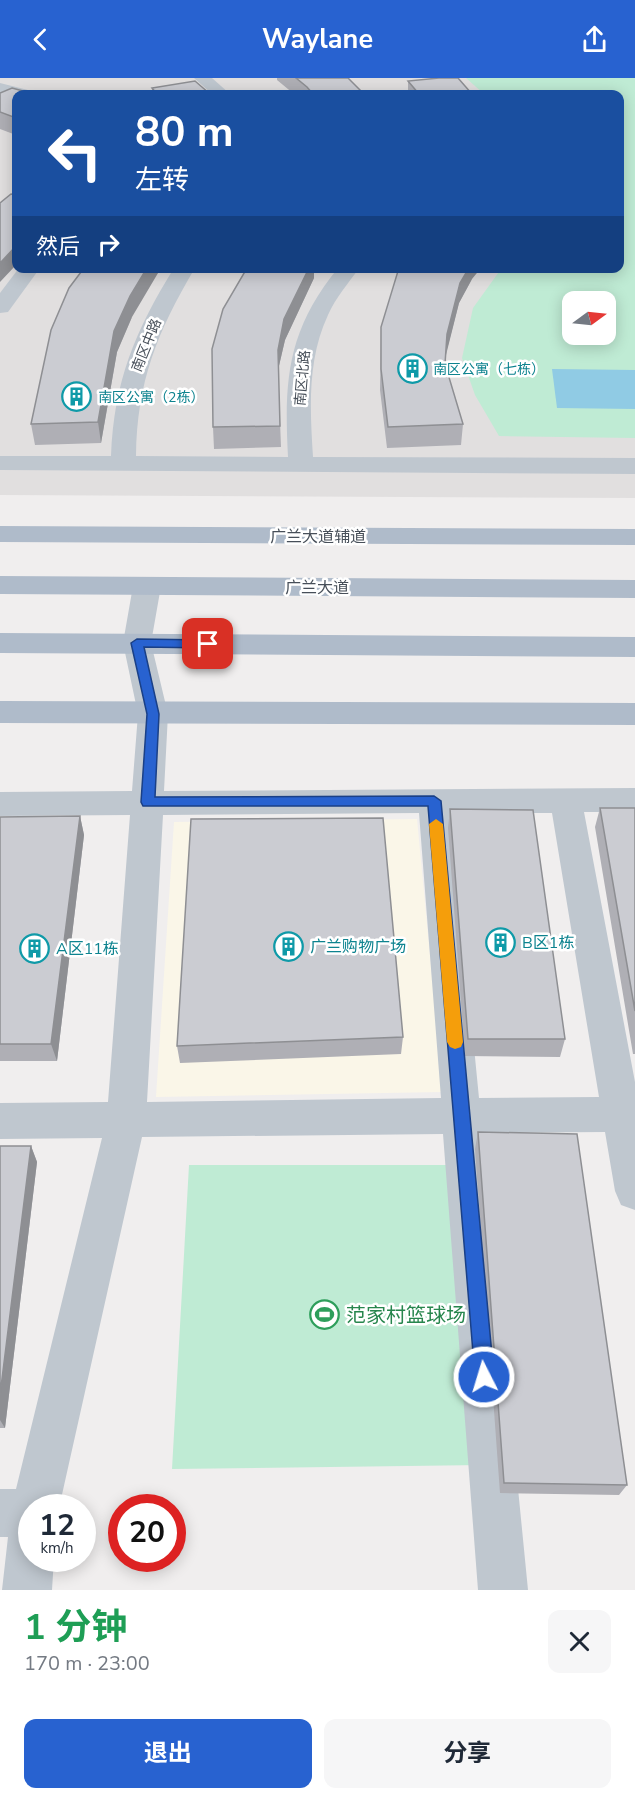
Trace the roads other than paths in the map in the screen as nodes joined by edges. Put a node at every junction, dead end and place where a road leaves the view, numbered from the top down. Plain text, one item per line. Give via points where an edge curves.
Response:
1 (18, 78) edge
2 (202, 78) edge
3 (0, 82) edge
4 (217, 90) edge
5 (26, 273) edge
6 (182, 273) edge
7 (338, 273) edge
8 (0, 307) edge
9 (0, 463) edge
10 (123, 463) junction
11 (301, 464) junction
12 (635, 466) edge
13 (0, 534) edge
14 (635, 537) edge
15 (0, 585) edge
16 (147, 586) junction
17 (635, 589) edge
18 (0, 643) edge
19 (137, 643) junction
20 (635, 647) edge
21 (0, 712) edge
22 (153, 714) junction
23 (635, 714) edge
24 (566, 800) junction
25 (635, 800) edge
26 (434, 801) junction
27 (148, 802) junction
28 (0, 804) edge
29 (628, 1114) edge
30 (461, 1116) junction
31 (126, 1119) junction
32 (0, 1121) edge
33 (635, 1191) edge
34 (38, 1494) edge
35 (0, 1513) edge
36 (18, 1513) edge
37 (29, 1572) edge
38 (27, 1590) edge
39 (503, 1590) edge

1 - 3 street
2 - 4 street
5 - 8 street
6 - 10 street, 南区中路 via 137,360 126,410
7 - 11 street, 南区北路 via 314,316 303,352 299,385
9 - 10 street
10 - 11 street
11 - 12 street
13 - 14 main road, 广兰大道辅道
15 - 16 main road, 广兰大道
16 - 17 main road, 广兰大道
16 - 19 street
18 - 19 main road
19 - 20 main road
19 - 22 street
21 - 22 main road
22 - 23 main road
22 - 27 street
24 - 25 street
24 - 26 street
24 - 29 street
26 - 27 street
26 - 30 street
27 - 28 street
27 - 31 street
29 - 30 street
29 - 33 street
30 - 31 street
30 - 39 street
31 - 32 street
31 - 34 street
35 - 36 street
37 - 38 street

